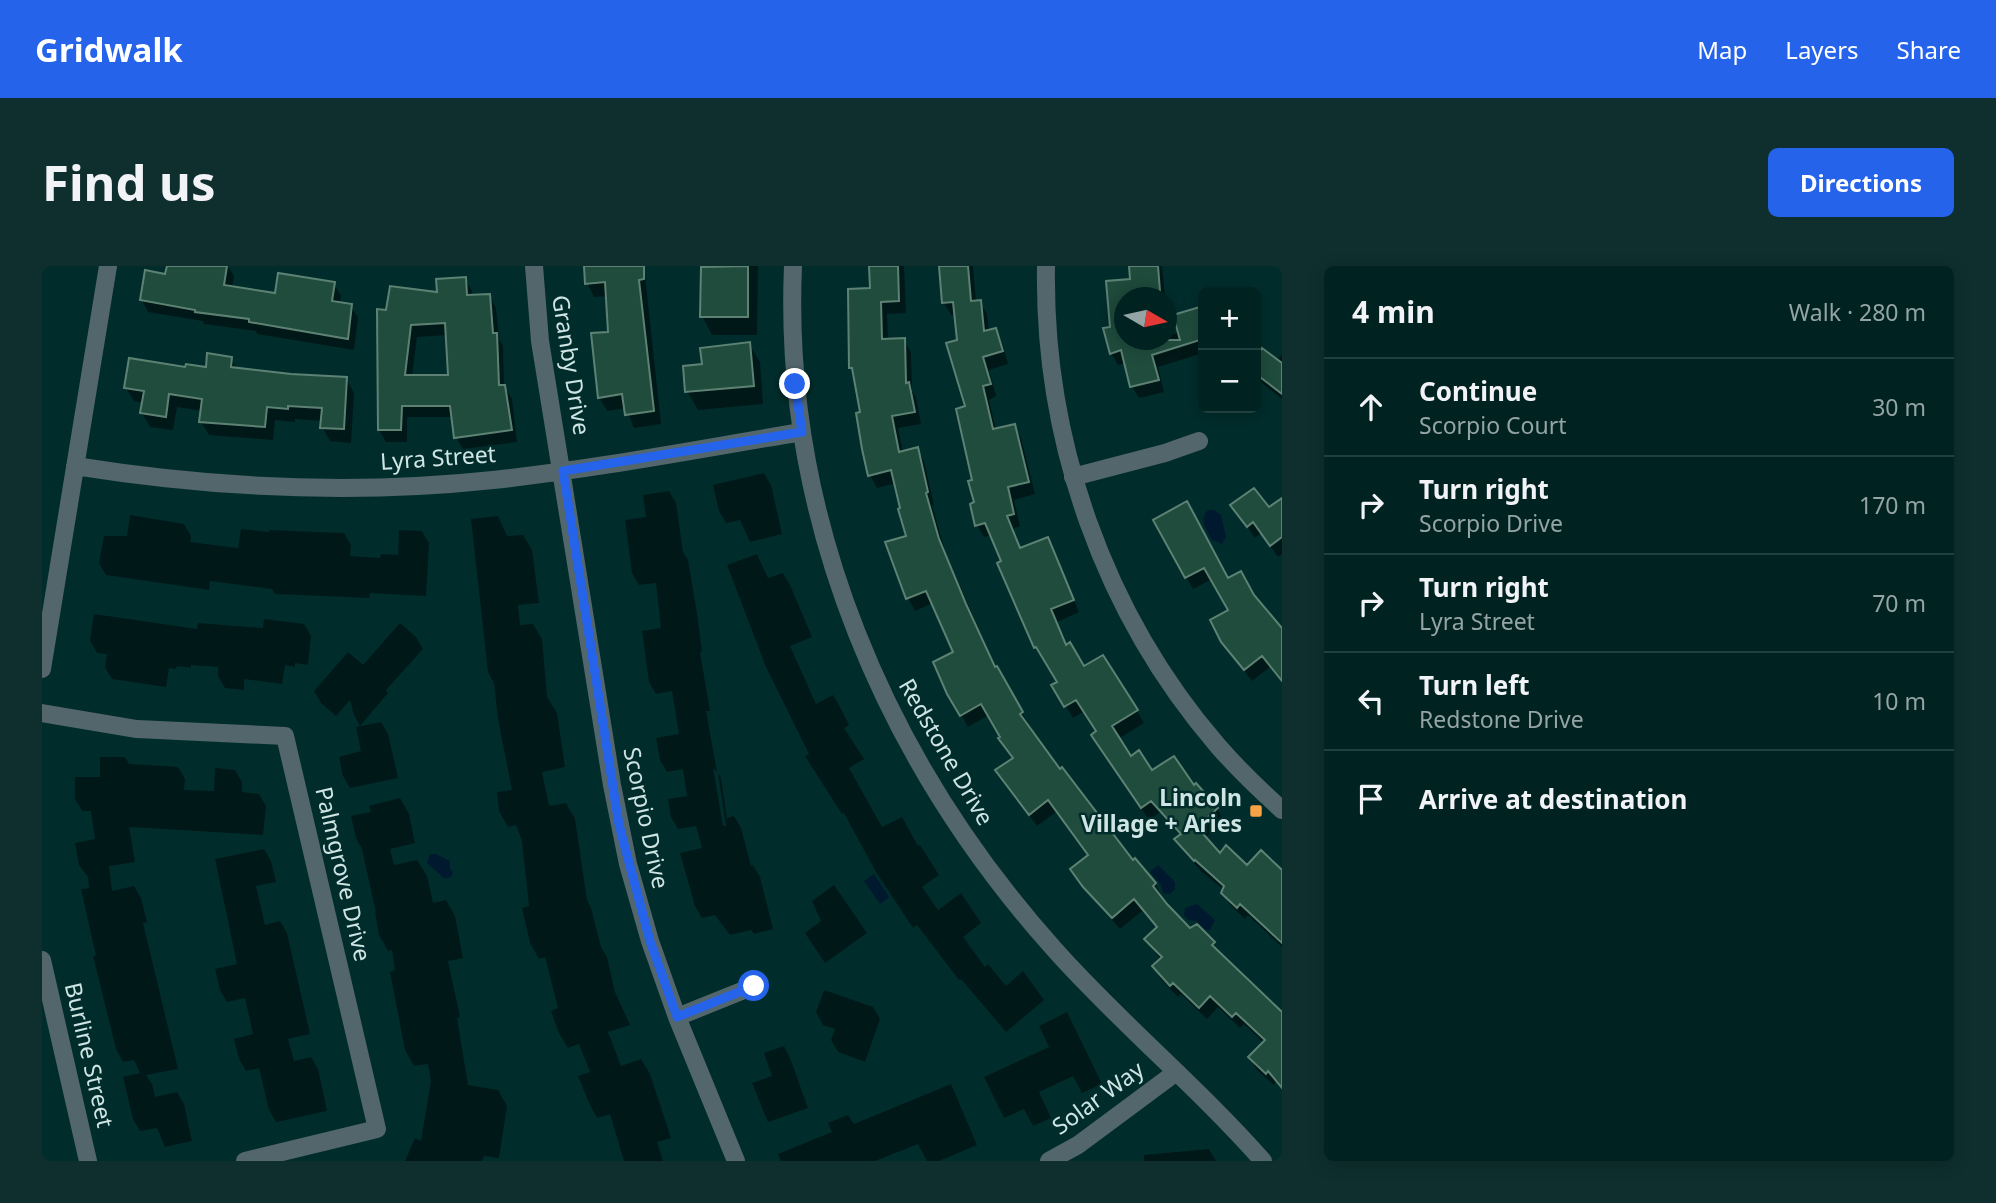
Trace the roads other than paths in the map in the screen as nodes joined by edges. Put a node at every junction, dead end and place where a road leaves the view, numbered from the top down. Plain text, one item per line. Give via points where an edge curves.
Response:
1 (108, 266) edge
2 (534, 266) edge
3 (793, 266) edge
4 (1046, 266) edge
5 (802, 432) junction
6 (1199, 441) dead end
7 (75, 466) junction
8 (563, 471) junction
9 (1073, 477) junction
10 (42, 669) edge
11 (42, 713) edge
12 (1282, 810) edge
13 (42, 960) edge
14 (754, 986) dead end
15 (677, 1017) junction
16 (1175, 1073) junction
17 (88, 1161) edge
18 (245, 1161) edge
19 (736, 1161) edge
20 (1049, 1161) edge
21 (1264, 1161) edge

1 - 7 street
2 - 8 street, Granby Drive via 540,341
3 - 5 street, Redstone Drive via 793,352
4 - 9 street via 1050,365
5 - 8 street, Lyra Street
5 - 16 street, Redstone Drive via 829,556 873,675 901,732 960,827 1026,916
6 - 9 street
7 - 8 street, Lyra Street via 209,483 303,488 412,486
7 - 10 street
8 - 15 street, Scorpio Drive via 619,825 650,941
9 - 12 street via 1111,579 1159,666 1218,746
11 - 18 street, Palmgrove Drive via 137,729 285,736 377,1129
13 - 17 street, Burline Street
14 - 15 street
15 - 19 street, Scorpio Drive
16 - 20 street, Solar Way
16 - 21 street, Redstone Drive

